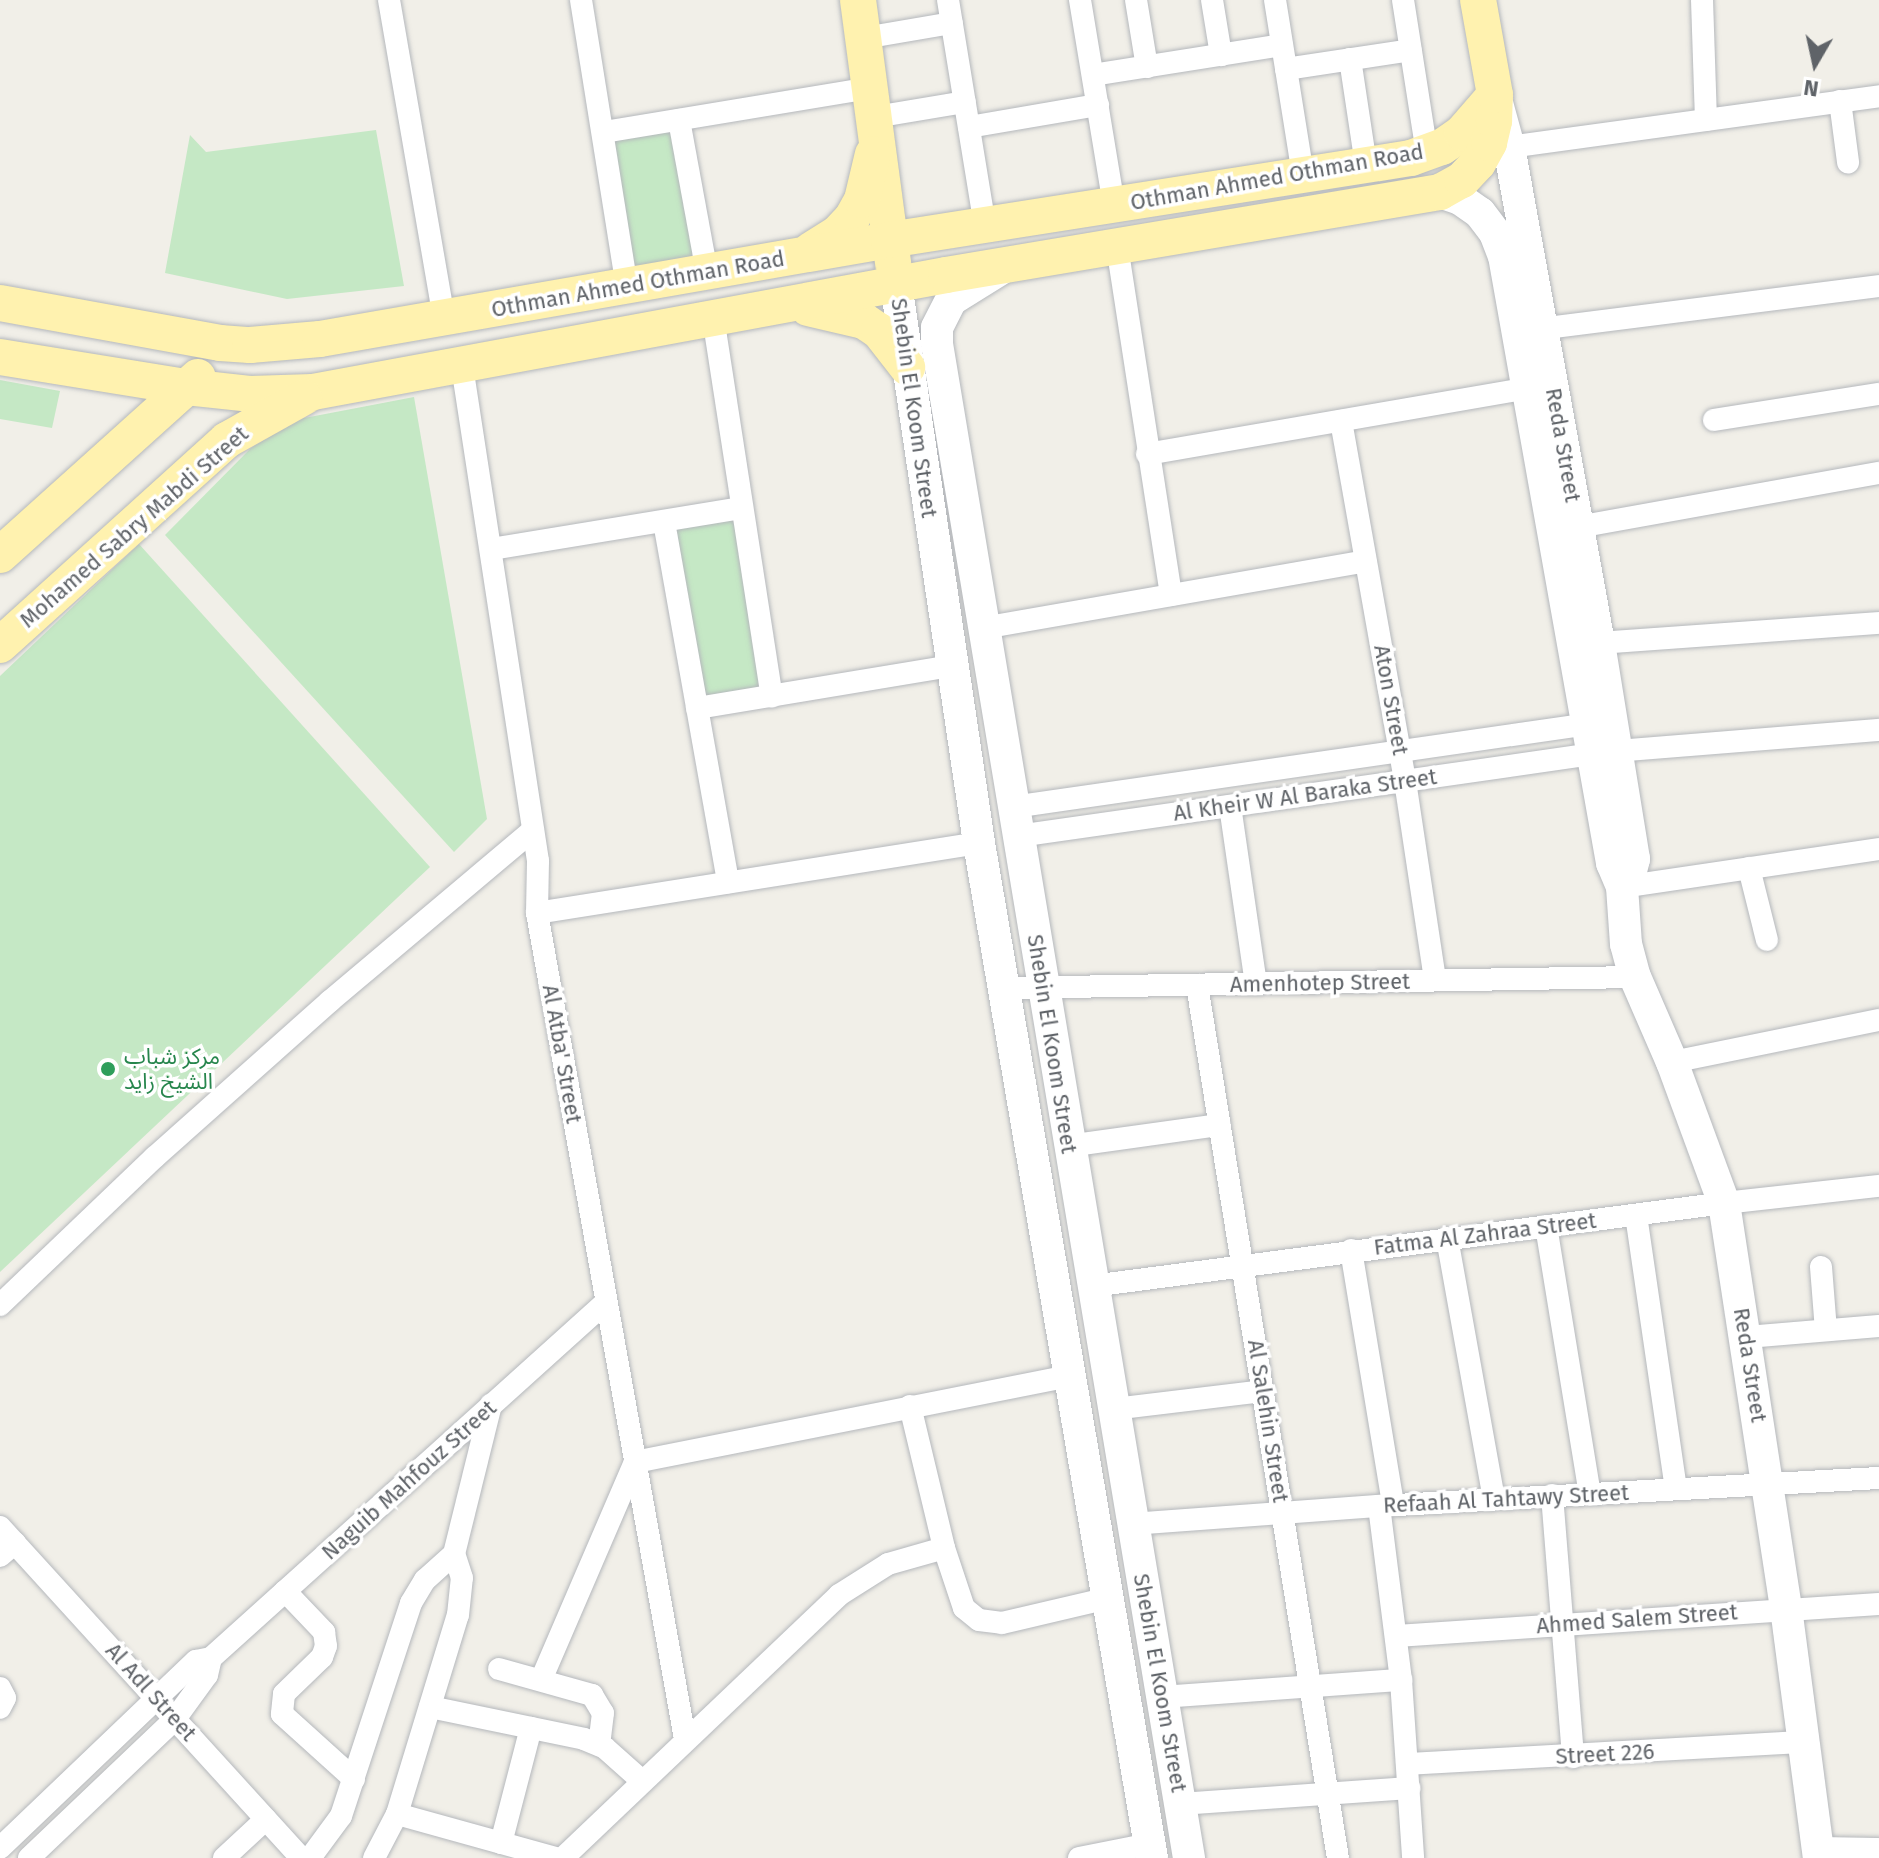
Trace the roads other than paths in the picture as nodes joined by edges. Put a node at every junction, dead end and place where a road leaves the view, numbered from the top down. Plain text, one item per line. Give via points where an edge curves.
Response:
1 (389, 0) edge
2 (581, 0) edge
3 (858, 0) edge
4 (948, 0) edge
5 (1082, 0) edge
6 (1136, 0) edge
7 (1212, 0) edge
8 (1275, 0) edge
9 (1403, 0) edge
10 (1702, 0) edge
11 (1483, 1) edge
12 (952, 23) junction
13 (864, 38) junction
14 (1282, 45) junction
15 (1411, 50) junction
16 (1221, 55) junction
17 (1350, 59) junction
18 (1147, 67) junction
19 (1286, 69) junction
20 (1093, 75) junction
21 (1495, 95) junction
22 (1879, 96) edge
23 (1840, 101) junction
24 (965, 102) junction
25 (1098, 105) junction
26 (874, 113) junction
27 (679, 120) junction
28 (1706, 120) junction
29 (969, 127) junction
30 (604, 132) junction
31 (1509, 147) junction
32 (1434, 150) junction
33 (1848, 162) dead end
34 (1366, 165) junction
35 (1303, 174) junction
36 (1451, 186) junction
37 (1114, 205) junction
38 (985, 226) junction
39 (902, 238) junction
40 (1117, 246) junction
41 (805, 255) junction
42 (1009, 264) junction
43 (707, 272) junction
44 (946, 275) junction
45 (896, 284) junction
46 (627, 286) junction
47 (1879, 286) edge
48 (548, 300) junction
49 (0, 303) edge
50 (783, 304) junction
51 (444, 317) junction
52 (713, 317) junction
53 (1530, 330) junction
54 (347, 334) junction
55 (557, 349) junction
56 (0, 357) edge
57 (462, 366) junction
58 (907, 367) junction
59 (186, 387) junction
60 (1528, 388) junction
61 (313, 392) junction
62 (1879, 394) edge
63 (1714, 420) dead end
64 (1341, 421) junction
65 (1147, 454) junction
66 (1879, 473) edge
67 (742, 508) junction
68 (664, 522) junction
69 (1578, 527) junction
70 (491, 549) junction
71 (0, 555) edge
72 (1365, 561) junction
73 (1171, 595) junction
74 (1879, 623) edge
75 (983, 628) junction
76 (1599, 643) junction
77 (0, 645) edge
78 (951, 666) junction
79 (772, 696) junction
80 (697, 708) junction
81 (1879, 730) edge
82 (1599, 743) junction
83 (1400, 750) junction
84 (1405, 781) junction
85 (1230, 806) junction
86 (1015, 822) junction
87 (533, 830) junction
88 (979, 843) junction
89 (1879, 849) edge
90 (1749, 868) junction
91 (728, 882) junction
92 (1622, 887) junction
93 (537, 913) junction
94 (1767, 940) dead end
95 (1635, 977) junction
96 (1435, 980) junction
97 (1256, 984) junction
98 (1197, 985) junction
99 (1005, 988) junction
100 (1043, 989) junction
101 (1879, 1020) edge
102 (1672, 1062) junction
103 (1220, 1125) junction
104 (1068, 1146) junction
105 (1879, 1186) edge
106 (1724, 1203) junction
107 (1636, 1215) junction
108 (1546, 1226) junction
109 (1447, 1238) junction
110 (1351, 1250) junction
111 (1242, 1264) junction
112 (1821, 1267) dead end
113 (1092, 1286) junction
114 (606, 1302) junction
115 (0, 1305) edge
116 (1879, 1326) edge
117 (1826, 1330) junction
118 (1747, 1337) junction
119 (1071, 1376) junction
120 (1264, 1391) junction
121 (491, 1405) junction
122 (910, 1406) junction
123 (1113, 1409) junction
124 (635, 1462) junction
125 (1879, 1478) edge
126 (1768, 1485) junction
127 (1676, 1489) junction
128 (1590, 1494) junction
129 (1552, 1495) junction
130 (1494, 1499) junction
131 (1386, 1505) junction
132 (1283, 1512) junction
133 (1132, 1524) junction
134 (5, 1542) edge
135 (944, 1548) junction
136 (454, 1554) junction
137 (285, 1591) junction
138 (1109, 1598) junction
139 (1879, 1604) edge
140 (1786, 1608) junction
141 (1562, 1625) junction
142 (1396, 1636) junction
143 (211, 1658) junction
144 (499, 1669) dead end
145 (541, 1680) junction
146 (1401, 1680) junction
147 (1311, 1686) junction
148 (0, 1688) edge
149 (1162, 1697) junction
150 (157, 1699) junction
151 (430, 1707) junction
152 (0, 1708) edge
153 (175, 1719) junction
154 (531, 1728) junction
155 (685, 1739) junction
156 (1803, 1742) junction
157 (599, 1745) junction
158 (1573, 1757) junction
159 (1407, 1764) junction
160 (354, 1779) junction
161 (642, 1781) junction
162 (1409, 1788) junction
163 (1328, 1793) junction
164 (1180, 1804) junction
165 (397, 1814) junction
166 (266, 1819) junction
167 (501, 1843) junction
168 (0, 1848) edge
169 (1879, 1849) edge
170 (1151, 1851) edge
171 (1818, 1853) edge
172 (29, 1858) edge
173 (224, 1858) edge
174 (301, 1858) edge
175 (310, 1858) edge
176 (374, 1858) edge
177 (556, 1858) edge
178 (563, 1858) edge
179 (1079, 1858) edge
180 (1189, 1858) edge
181 (1338, 1858) edge
182 (1413, 1858) edge

1 - 51 street
2 - 30 street
3 - 13 main road
4 - 12 street
5 - 20 street
6 - 18 street
7 - 16 street
8 - 14 street
9 - 15 street
10 - 28 street
11 - 21 main road, Reda Street
12 - 13 street
12 - 24 street
13 - 26 main road
14 - 16 street
14 - 19 street
15 - 17 street
15 - 32 street
16 - 18 street
17 - 19 street
17 - 34 street
18 - 20 street
19 - 35 street
20 - 25 street
21 - 31 street, Reda Street
21 - 32 main road, Othman Ahmed Othman Road via 1462,133
21 - 36 main road via 1489,143 1478,163
22 - 23 street
23 - 28 street
23 - 33 street
24 - 26 street
24 - 29 street
25 - 29 street
25 - 37 street
26 - 27 street
26 - 39 main road via 885,186
26 - 41 main road via 862,200 837,234
27 - 30 street
27 - 43 street
28 - 31 street
29 - 38 street
30 - 46 street
31 - 53 street, Reda Street
32 - 34 main road, Othman Ahmed Othman Road
32 - 36 main road via 1458,160
34 - 35 main road, Othman Ahmed Othman Road
35 - 37 main road, Othman Ahmed Othman Road
36 - 40 main road, Othman Ahmed Othman Road
36 - 53 street, Reda Street via 1495,233
37 - 38 main road, Othman Ahmed Othman Road
38 - 39 main road, Othman Ahmed Othman Road
39 - 41 main road, Othman Ahmed Othman Road
39 - 44 main road
39 - 45 main road
40 - 42 main road, Othman Ahmed Othman Road
40 - 65 street
41 - 43 main road, Othman Ahmed Othman Road
42 - 44 main road, Othman Ahmed Othman Road
42 - 75 street, Shebin El Koom Street via 951,300 937,328
43 - 46 main road, Othman Ahmed Othman Road
44 - 45 main road, Othman Ahmed Othman Road
45 - 50 main road, Othman Ahmed Othman Road
45 - 58 street, Shebin El Koom Street
46 - 48 main road, Othman Ahmed Othman Road
47 - 53 street
48 - 51 main road, Othman Ahmed Othman Road
48 - 55 main road via 558,324
49 - 54 main road, Othman Ahmed Othman Road via 250,345
50 - 52 main road, Othman Ahmed Othman Road
50 - 58 main road via 864,321 879,331
51 - 54 main road, Othman Ahmed Othman Road
52 - 55 main road, Othman Ahmed Othman Road
52 - 67 street
53 - 60 street, Reda Street
53 - 69 street, Reda Street
54 - 59 main road via 297,361 221,367
55 - 57 main road, Othman Ahmed Othman Road
56 - 59 main road, Othman Ahmed Othman Road
57 - 61 main road, Othman Ahmed Othman Road
57 - 70 street, Al Atba' Street
58 - 78 street, Shebin El Koom Street
59 - 61 main road, Othman Ahmed Othman Road via 250,394
59 - 71 main road
60 - 64 street
60 - 82 street, Reda Street
61 - 77 main road, Mohamed Sabry Mabdi Street via 227,440
62 - 63 street
64 - 65 street
64 - 72 street, Aton Street
65 - 73 street
66 - 69 street
67 - 68 street
67 - 79 street
68 - 70 street
68 - 80 street
69 - 76 street, Reda Street
70 - 87 street, Al Atba' Street
72 - 73 street
72 - 83 street, Aton Street
73 - 75 street
74 - 76 street
75 - 86 street, Shebin El Koom Street
76 - 82 street, Reda Street
78 - 79 street
78 - 88 street, Shebin El Koom Street
79 - 80 street
80 - 91 street
81 - 82 street
82 - 83 street, Al Kheir W Al Baraka Street
82 - 84 street, Al Kheir W Al Baraka Street
82 - 92 street, Reda Street via 1634,859
83 - 84 street, Aton Street
83 - 86 street, Al Kheir W Al Baraka Street
84 - 85 street, Al Kheir W Al Baraka Street
84 - 96 street, Aton Street
85 - 86 street, Al Kheir W Al Baraka Street
85 - 97 street
86 - 100 street, Shebin El Koom Street
87 - 93 street, Al Atba' Street
87 - 115 street via 319,1010
88 - 91 street
88 - 99 street, Shebin El Koom Street
89 - 90 street
90 - 92 street
90 - 94 street
91 - 93 street
92 - 95 street, Reda Street via 1622,927
93 - 114 street, Al Atba' Street
95 - 96 street, Amenhotep Street
95 - 102 street, Reda Street
96 - 97 street, Amenhotep Street
97 - 98 street, Amenhotep Street
98 - 100 street, Amenhotep Street
98 - 103 street, Al Salehin Street
99 - 100 street, Amenhotep Street
99 - 119 street, Shebin El Koom Street
100 - 104 street, Shebin El Koom Street
101 - 102 street
102 - 106 street, Reda Street
103 - 104 street
103 - 111 street, Al Salehin Street
104 - 113 street, Shebin El Koom Street
105 - 106 street, Fatma Al Zahraa Street
106 - 107 street, Fatma Al Zahraa Street
106 - 118 street, Reda Street
107 - 108 street, Fatma Al Zahraa Street
107 - 127 street
108 - 109 street, Fatma Al Zahraa Street
108 - 128 street
109 - 110 street, Fatma Al Zahraa Street
109 - 130 street
110 - 111 street, Fatma Al Zahraa Street
110 - 131 street
111 - 113 street, Fatma Al Zahraa Street
111 - 120 street, Al Salehin Street
112 - 117 street
113 - 123 street, Shebin El Koom Street
114 - 121 street, Naguib Mahfouz Street
114 - 124 street, Al Atba' Street
116 - 117 street
117 - 118 street
118 - 126 street, Reda Street
119 - 122 street
119 - 138 street, Shebin El Koom Street
120 - 123 street
120 - 132 street, Al Salehin Street
121 - 136 street
121 - 137 street, Naguib Mahfouz Street
122 - 124 street
122 - 135 street
123 - 133 street, Shebin El Koom Street
124 - 145 street
124 - 155 street, Al Atba' Street
125 - 126 street, Refaah Al Tahtawy Street
126 - 127 street, Refaah Al Tahtawy Street
126 - 140 street, Reda Street
127 - 128 street, Refaah Al Tahtawy Street
128 - 129 street, Refaah Al Tahtawy Street
129 - 130 street, Refaah Al Tahtawy Street
129 - 141 street
130 - 131 street, Refaah Al Tahtawy Street
131 - 132 street, Refaah Al Tahtawy Street
131 - 142 street
132 - 133 street, Refaah Al Tahtawy Street
132 - 147 street, Al Salehin Street
133 - 149 street, Shebin El Koom Street
134 - 150 street, Al Adl Street
135 - 138 street via 964,1608 979,1620 1002,1623
135 - 155 street via 888,1564 854,1583
136 - 151 street via 462,1578 461,1603
136 - 160 street via 433,1570 411,1603
137 - 143 street, Naguib Mahfouz Street
137 - 160 street via 324,1632 326,1646 322,1657 284,1694 282,1714
138 - 170 street, Shebin El Koom Street
139 - 140 street, Ahmed Salem Street
140 - 141 street, Ahmed Salem Street
140 - 156 street, Reda Street
141 - 142 street, Ahmed Salem Street
141 - 158 street
142 - 146 street
143 - 150 street, Naguib Mahfouz Street via 196,1661
143 - 153 street, Naguib Mahfouz Street via 207,1675
144 - 145 street
145 - 157 street via 597,1700 604,1719
146 - 147 street
146 - 159 street
147 - 149 street
147 - 163 street, Al Salehin Street
148 - 152 street via 5,1698
149 - 164 street, Shebin El Koom Street
150 - 153 street, Al Adl Street
150 - 168 street, Naguib Mahfouz Street
151 - 154 street
151 - 165 street
153 - 166 street, Al Adl Street
153 - 172 street, Naguib Mahfouz Street
154 - 157 street
154 - 167 street
155 - 161 street
156 - 158 street, Street 226
156 - 171 street, Reda Street
157 - 161 street
158 - 159 street, Street 226
159 - 162 street
160 - 175 street via 332,1834
161 - 178 street
162 - 163 street
162 - 182 street
163 - 164 street
163 - 181 street, Al Salehin Street
164 - 180 street, Shebin El Koom Street
165 - 167 street
165 - 176 street
166 - 173 street
166 - 174 street, Al Adl Street
167 - 177 street
169 - 171 street
170 - 179 street

